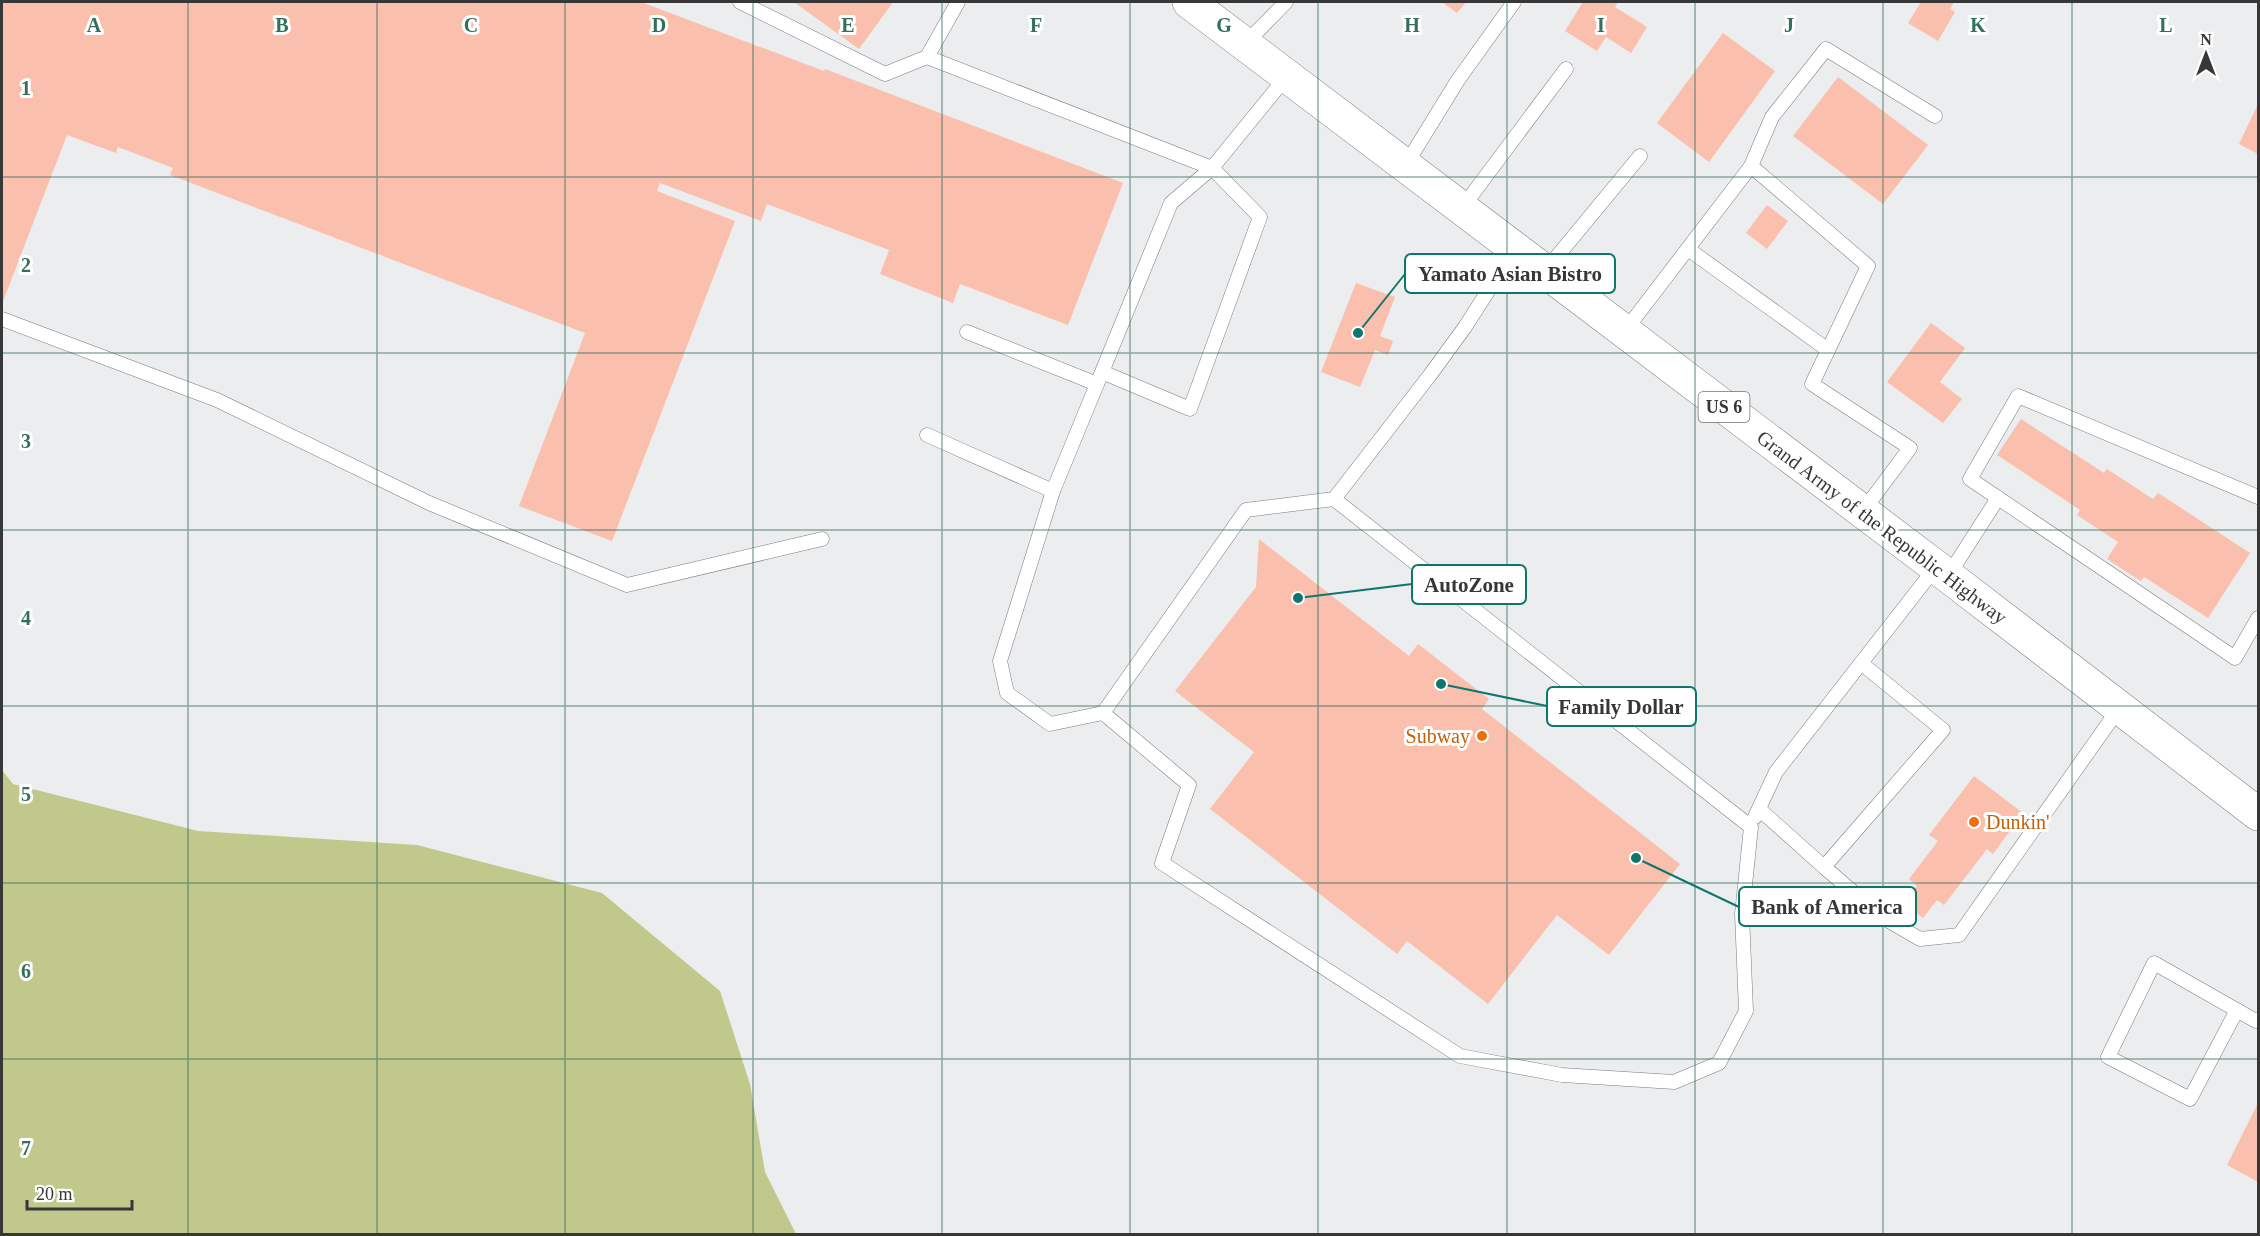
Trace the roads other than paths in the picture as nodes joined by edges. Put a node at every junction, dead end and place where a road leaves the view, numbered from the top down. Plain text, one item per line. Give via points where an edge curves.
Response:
1 (740, 2) edge
2 (958, 2) edge
3 (1189, 2) edge
4 (1286, 2) edge
5 (1514, 2) edge
6 (1245, 44) junction
7 (927, 57) junction
8 (1566, 69) dead end
9 (1287, 76) junction
10 (1935, 116) dead end
11 (1640, 156) dead end
12 (1406, 166) junction
13 (1751, 166) junction
14 (1212, 168) junction
15 (1462, 208) junction
16 (1515, 249) junction
17 (1688, 249) junction
18 (1545, 271) junction
19 (2, 319) edge
20 (967, 332) dead end
21 (1624, 332) junction
22 (1828, 350) junction
23 (1100, 378) junction
24 (927, 435) dead end
25 (1053, 491) junction
26 (2259, 497) edge
27 (1998, 498) junction
28 (1334, 499) junction
29 (1863, 511) junction
30 (822, 539) dead end
31 (1942, 571) junction
32 (2259, 618) edge
33 (1861, 663) junction
34 (2120, 707) junction
35 (1103, 713) junction
36 (1759, 809) junction
37 (2259, 814) edge
38 (1751, 827) junction
39 (1824, 867) junction
40 (2237, 1010) junction
41 (2259, 1020) edge

1 - 7 lane via 885,74
2 - 7 lane
3 - 6 main road, Grand Army of the Republic Highway / US 6
4 - 6 lane
5 - 12 lane via 1458,81
6 - 9 main road, Grand Army of the Republic Highway / US 6
7 - 14 lane
8 - 15 lane
9 - 12 main road, Grand Army of the Republic Highway / US 6
9 - 14 lane
10 - 13 lane via 1826,49 1772,117
11 - 18 lane
12 - 15 main road, Grand Army of the Republic Highway / US 6
13 - 17 lane
13 - 22 lane via 1868,266
14 - 23 lane via 1172,203
14 - 23 lane via 1260,217 1190,409
15 - 16 main road, Grand Army of the Republic Highway / US 6
16 - 18 main road, Grand Army of the Republic Highway / US 6
16 - 28 lane via 1436,366
17 - 21 lane
17 - 22 lane
18 - 21 main road, Grand Army of the Republic Highway / US 6
19 - 30 lane via 217,400 429,503 627,585
20 - 23 lane
21 - 29 main road, Grand Army of the Republic Highway / US 6
22 - 29 lane via 1812,384 1910,448
23 - 25 lane
24 - 25 lane
25 - 35 lane via 1000,662 1007,693 1050,724
26 - 27 lane via 2018,396 1970,479
27 - 31 lane
27 - 32 lane via 2235,658
28 - 35 lane via 1246,510
28 - 38 lane
29 - 31 main road, Grand Army of the Republic Highway / US 6
31 - 33 lane
31 - 34 main road, Grand Army of the Republic Highway / US 6
33 - 36 lane via 1776,772
33 - 39 lane via 1943,730
34 - 37 main road, Grand Army of the Republic Highway / US 6
34 - 39 lane via 1959,935 1920,939 1882,917
35 - 38 lane via 1189,785 1162,863 1460,1056 1563,1075 1674,1082 1719,1063 1746,1011 1742,914
36 - 38 lane
36 - 39 lane
40 - 40 lane via 2154,963 2108,1057 2190,1099
40 - 41 lane

